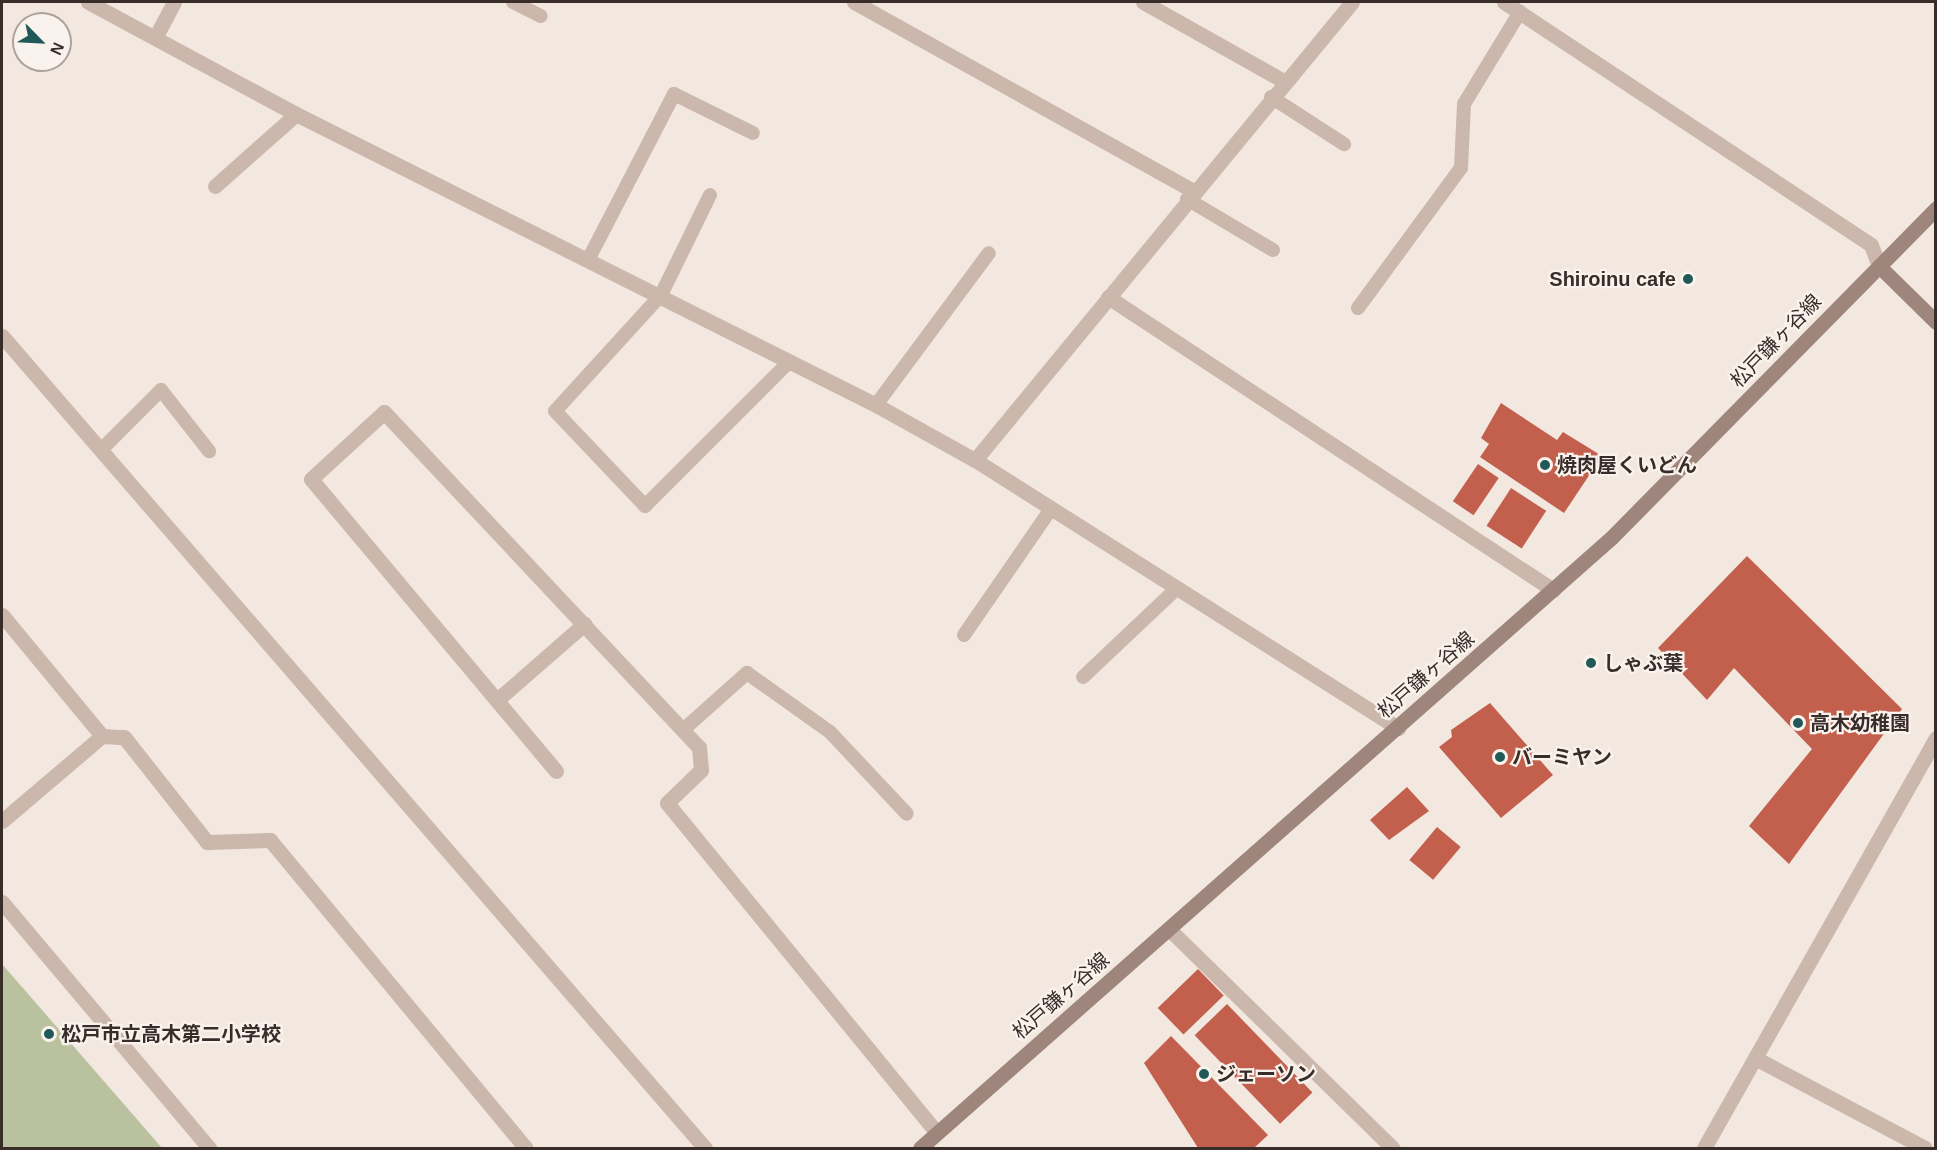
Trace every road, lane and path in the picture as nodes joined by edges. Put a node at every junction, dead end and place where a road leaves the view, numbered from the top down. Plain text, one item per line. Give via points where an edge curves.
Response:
1 (88, 2) edge
2 (174, 2) edge
3 (513, 2) edge
4 (854, 2) edge
5 (1143, 2) edge
6 (1352, 2) edge
7 (1504, 2) edge
8 (1520, 12) junction
9 (541, 16) dead end
10 (156, 36) junction
11 (1284, 81) junction
12 (1271, 97) junction
13 (296, 114) junction
14 (753, 133) dead end
15 (1344, 144) dead end
16 (215, 186) dead end
17 (710, 195) dead end
18 (1190, 195) junction
19 (1935, 207) edge
20 (1273, 250) dead end
21 (989, 253) dead end
22 (588, 260) junction
23 (1879, 266) junction
24 (661, 295) junction
25 (1108, 297) junction
26 (1358, 308) dead end
27 (1935, 322) edge
28 (2, 336) edge
29 (788, 363) junction
30 (876, 405) junction
31 (101, 450) junction
32 (209, 451) dead end
33 (975, 460) junction
34 (1051, 508) junction
35 (1176, 589) junction
36 (1553, 591) junction
37 (2, 615) edge
38 (584, 624) junction
39 (964, 635) dead end
40 (1083, 677) dead end
41 (497, 700) junction
42 (1398, 728) junction
43 (683, 730) junction
44 (102, 736) junction
45 (1935, 738) edge
46 (556, 771) dead end
47 (907, 814) dead end
48 (2, 821) edge
49 (2, 902) edge
50 (1169, 929) junction
51 (1755, 1058) junction
52 (937, 1133) junction
53 (1392, 1148) edge
54 (209, 1149) edge
55 (526, 1149) edge
56 (705, 1149) edge
57 (920, 1149) edge
58 (1704, 1149) edge
59 (1925, 1149) edge

1 - 10 street
2 - 10 street
3 - 9 lane
4 - 18 street
5 - 11 street
6 - 11 street
7 - 8 street
8 - 23 street via 1871,245
8 - 26 lane via 1464,104 1461,168
10 - 13 street
11 - 12 street
12 - 15 lane
12 - 18 street
13 - 16 street
13 - 22 street
14 - 22 lane via 675,94
17 - 24 lane
18 - 20 lane
18 - 25 street
19 - 23 main road, 松戸鎌ヶ谷線
21 - 30 lane
22 - 24 street
23 - 27 main road
23 - 36 main road, 松戸鎌ヶ谷線 via 1699,451
24 - 29 street
24 - 29 lane via 555,411 645,506
25 - 33 street
25 - 36 street
28 - 31 street
29 - 30 street
30 - 33 street
31 - 32 lane via 161,390
31 - 56 street
33 - 34 street
34 - 35 street
34 - 39 lane
35 - 40 lane
35 - 42 street
36 - 42 main road, 松戸鎌ヶ谷線
37 - 44 street
38 - 41 street
38 - 41 street via 384,412 311,479
38 - 43 street
41 - 46 street
42 - 50 main road, 松戸鎌ヶ谷線
43 - 47 lane via 747,673 830,732
43 - 52 street via 699,747 701,770 667,803
44 - 48 street
44 - 55 street via 124,737 207,842 270,840
45 - 51 street
49 - 54 street
50 - 52 main road, 松戸鎌ヶ谷線
50 - 53 street
51 - 58 street
51 - 59 street
52 - 57 main road, 松戸鎌ヶ谷線

